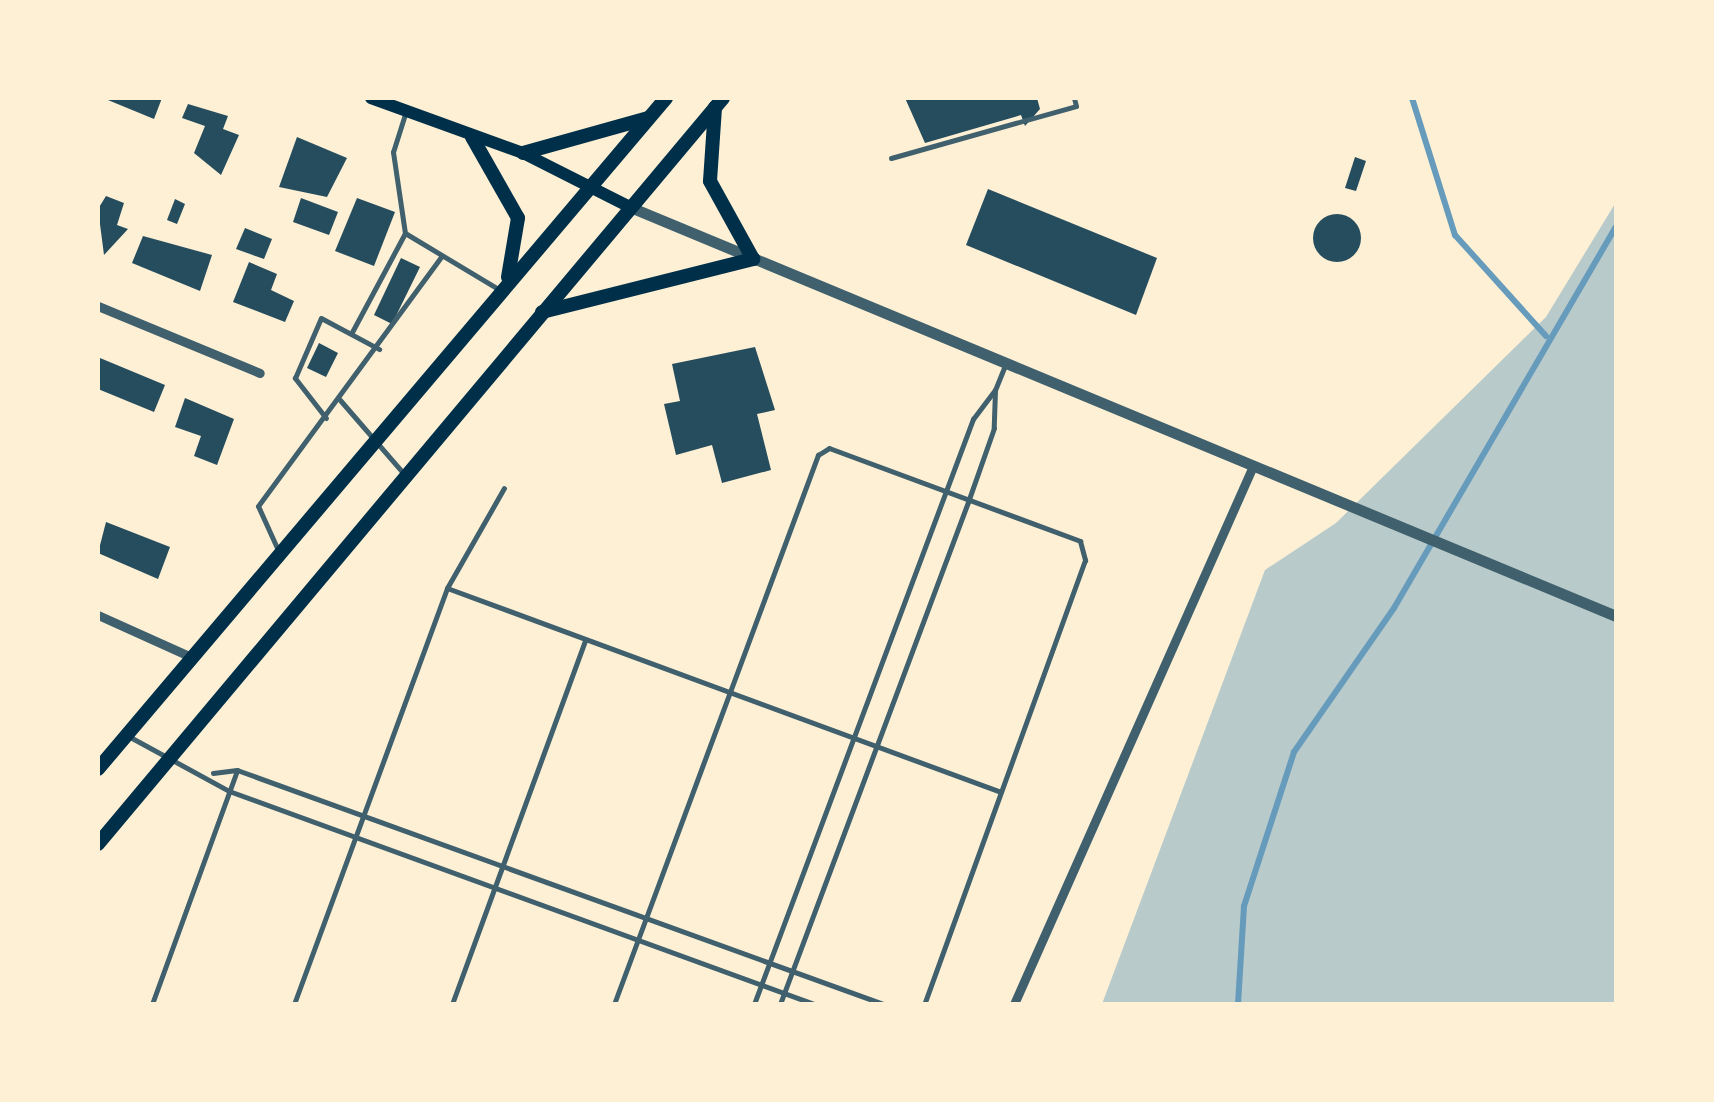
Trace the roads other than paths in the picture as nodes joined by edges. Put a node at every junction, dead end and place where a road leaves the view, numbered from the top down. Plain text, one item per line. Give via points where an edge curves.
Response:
1 (371, 98) edge
2 (666, 98) edge
3 (1074, 98) edge
4 (719, 102) edge
5 (406, 111) junction
6 (649, 118) junction
7 (472, 137) junction
8 (523, 154) junction
9 (892, 158) dead end
10 (591, 186) junction
11 (630, 207) junction
12 (405, 234) junction
13 (440, 257) junction
14 (753, 259) junction
15 (503, 287) junction
16 (98, 306) edge
17 (542, 312) junction
18 (352, 333) junction
19 (380, 350) junction
20 (1006, 362) junction
21 (260, 372) dead end
22 (995, 390) junction
23 (340, 400) junction
24 (326, 418) junction
25 (376, 440) junction
26 (1253, 466) junction
27 (407, 478) junction
28 (504, 488) dead end
29 (946, 493) junction
30 (968, 502) junction
31 (279, 552) junction
32 (448, 588) junction
33 (98, 615) edge
34 (1616, 616) edge
35 (586, 641) junction
36 (191, 657) junction
37 (730, 692) junction
38 (126, 735) junction
39 (853, 739) junction
40 (876, 747) junction
41 (170, 755) junction
42 (98, 769) edge
43 (237, 770) junction
44 (210, 773) junction
45 (229, 791) junction
46 (1001, 792) junction
47 (360, 813) junction
48 (351, 835) junction
49 (98, 844) edge
50 (504, 864) junction
51 (494, 891) junction
52 (645, 920) junction
53 (638, 940) junction
54 (768, 966) junction
55 (791, 974) junction
56 (762, 985) junction
57 (784, 993) junction
58 (152, 1004) edge
59 (294, 1004) edge
60 (452, 1004) edge
61 (614, 1004) edge
62 (754, 1004) edge
63 (780, 1004) edge
64 (814, 1004) edge
65 (883, 1004) edge
66 (924, 1004) edge
67 (1014, 1004) edge

1 - 5 main road
2 - 6 main road
3 - 9 lane via 1076,106
4 - 11 main road
4 - 14 main road via 710,181
5 - 7 main road
5 - 12 lane via 393,152
6 - 8 main road
6 - 10 main road
7 - 8 main road
7 - 15 main road via 518,218
8 - 10 main road
10 - 11 main road
10 - 15 main road
11 - 14 street
11 - 17 main road
12 - 13 lane
12 - 18 lane
13 - 15 lane
13 - 19 lane
14 - 17 main road
14 - 20 street
15 - 25 main road
16 - 21 street
17 - 27 main road
18 - 19 lane
18 - 24 lane via 321,318 295,378
19 - 23 lane
20 - 22 lane
20 - 26 street
22 - 29 lane via 973,419
22 - 30 lane via 994,428
23 - 24 lane
23 - 25 lane
24 - 31 lane via 258,506
25 - 27 lane
25 - 31 main road
26 - 34 street
26 - 67 street
27 - 41 main road
28 - 32 lane
29 - 30 lane
29 - 37 lane via 829,448 818,455
29 - 39 lane
30 - 40 lane
30 - 46 lane via 1080,542 1085,560
31 - 36 main road
32 - 35 lane
32 - 47 lane
33 - 36 street
35 - 37 lane
35 - 50 lane
36 - 38 main road
37 - 39 lane
37 - 52 lane
38 - 41 lane
38 - 42 main road
39 - 40 lane
39 - 54 lane
40 - 46 lane
40 - 55 lane
41 - 44 lane
41 - 49 main road
43 - 44 lane
43 - 45 lane
43 - 47 lane
44 - 45 lane
45 - 48 lane
45 - 58 lane
46 - 66 lane
47 - 48 lane
47 - 50 lane
48 - 51 lane
48 - 59 lane
50 - 51 lane
50 - 52 lane
51 - 53 lane
51 - 60 lane
52 - 53 lane
52 - 54 lane
53 - 56 lane
53 - 61 lane
54 - 55 lane
54 - 56 lane
55 - 57 lane
55 - 65 lane
56 - 57 lane
56 - 62 lane
57 - 63 lane
57 - 64 lane

